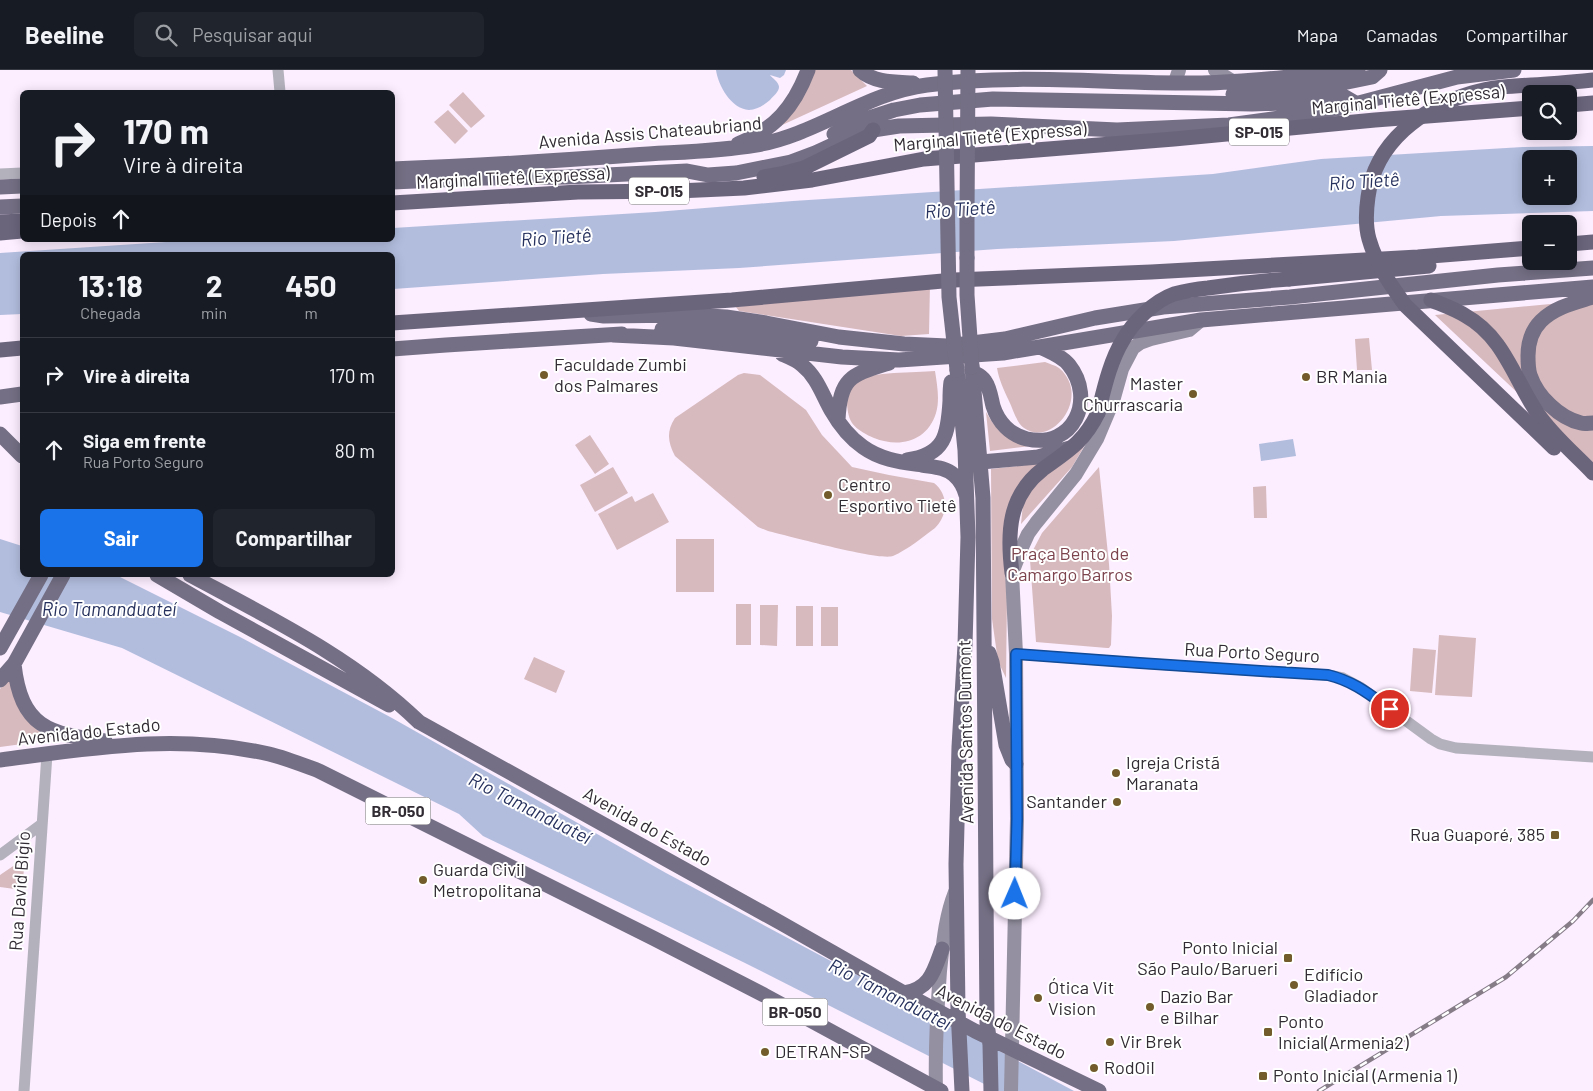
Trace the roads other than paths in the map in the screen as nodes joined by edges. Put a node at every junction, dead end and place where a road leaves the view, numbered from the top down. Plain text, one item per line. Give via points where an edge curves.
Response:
1 (278, 70) edge
2 (808, 70) edge
3 (860, 70) edge
4 (945, 70) edge
5 (968, 70) edge
6 (1215, 70) edge
7 (1280, 70) edge
8 (1358, 70) edge
9 (1380, 70) edge
10 (1514, 70) edge
11 (1177, 76) edge
12 (1261, 80) junction
13 (1593, 80) edge
14 (1232, 81) junction
15 (927, 85) junction
16 (280, 90) edge
17 (1186, 103) junction
18 (1593, 103) edge
19 (1357, 104) junction
20 (1577, 104) edge
21 (1522, 109) edge
22 (873, 130) junction
23 (726, 149) junction
24 (395, 169) edge
25 (687, 171) junction
26 (20, 173) edge
27 (0, 174) edge
28 (395, 182) edge
29 (20, 186) edge
30 (0, 187) edge
31 (677, 191) junction
32 (395, 202) edge
33 (20, 206) edge
34 (0, 207) edge
35 (20, 221) edge
36 (0, 222) edge
37 (20, 231) edge
38 (0, 233) edge
39 (1593, 242) edge
40 (1577, 244) edge
41 (1522, 249) edge
42 (1522, 256) edge
43 (1593, 268) edge
44 (1593, 288) edge
45 (1593, 297) edge
46 (1431, 300) junction
47 (570, 311) junction
48 (1201, 320) junction
49 (395, 323) edge
50 (614, 335) junction
51 (839, 337) junction
52 (1040, 347) junction
53 (20, 348) edge
54 (769, 348) junction
55 (0, 350) edge
56 (395, 350) edge
57 (898, 360) junction
58 (972, 370) junction
59 (957, 373) junction
60 (20, 394) edge
61 (0, 397) edge
62 (838, 420) junction
63 (1593, 423) edge
64 (0, 434) edge
65 (1074, 446) junction
66 (20, 454) edge
67 (897, 461) junction
68 (981, 462) junction
69 (1593, 473) edge
70 (1593, 482) edge
71 (967, 500) junction
72 (1012, 573) junction
73 (40, 577) edge
74 (62, 577) edge
75 (160, 577) edge
76 (194, 577) edge
77 (983, 638) junction
78 (2, 646) edge
79 (1016, 654) junction
80 (17, 659) junction
81 (0, 680) edge
82 (419, 722) junction
83 (126, 744) junction
84 (46, 754) junction
85 (1593, 757) edge
86 (0, 760) edge
87 (1016, 764) junction
88 (42, 824) junction
89 (0, 856) edge
90 (956, 888) junction
91 (942, 949) junction
92 (904, 993) junction
93 (937, 1013) junction
94 (958, 1024) junction
95 (990, 1041) junction
96 (1012, 1053) junction
97 (962, 1088) edge
98 (938, 1090) edge
99 (24, 1091) edge
100 (991, 1091) edge
101 (1012, 1091) edge
102 (1099, 1091) edge

1 - 16 street
2 - 23 highway via 798,95 779,118
3 - 15 highway via 880,81
4 - 59 highway, Avenida Santos Dumont, bridge via 949,297
5 - 58 highway, Avenida Santos Dumont, bridge via 967,274
6 - 14 main road
7 - 12 highway
8 - 12 highway, Avenida Assis Chateaubriand
9 - 17 highway via 1372,77 1328,86 1197,96
10 - 19 highway via 1456,77
11 - 14 highway, Avenida Assis Chateaubriand
11 - 15 highway, Avenida Assis Chateaubriand via 990,79
12 - 14 highway, Avenida Assis Chateaubriand
13 - 70 highway, bridge via 1501,87 1474,92 1430,109 1392,141 1379,161 1370,184 1366,213 1368,237 1377,263 1405,305
15 - 23 highway, Avenida Assis Chateaubriand via 881,96 778,139
17 - 19 highway via 1282,103 1346,96
17 - 25 highway via 993,99 920,105 877,114 807,148 768,160
18 - 20 highway
19 - 22 highway via 1230,125 1117,130 991,124 893,126
21 - 31 highway, Marginal Tietê (Expressa) / SP-015 via 932,158 778,185
22 - 25 highway via 776,166 708,175
22 - 31 highway via 869,136 804,168 753,179 689,184
23 - 24 highway, Avenida Assis Chateaubriand
25 - 28 highway
26 - 27 street
29 - 30 highway
31 - 32 highway, Marginal Tietê (Expressa) / SP-015 via 578,192
33 - 34 highway
35 - 36 highway
37 - 38 highway
39 - 40 highway
41 - 47 highway via 1418,257 954,280
42 - 65 highway, bridge via 1230,284 1174,294 1143,316 1123,339 1093,424
43 - 51 highway via 1163,307 975,344 938,346
44 - 46 highway
45 - 63 highway via 1554,310 1540,322 1528,344 1529,373 1548,404 1582,424
46 - 48 highway
46 - 69 highway via 1467,316 1487,333 1508,360 1543,420
47 - 49 highway
47 - 51 highway via 604,316 726,317
48 - 52 highway
48 - 72 main road via 1189,330 1151,339 1133,348 1122,369 1113,402 1097,439 1076,474 1028,534
50 - 51 highway via 690,328 824,341
50 - 54 highway
50 - 56 highway
52 - 57 highway via 1003,353
52 - 58 highway via 1068,363 1078,382 1078,414 1062,435 1042,440 1027,439 1009,430 996,415 985,381
53 - 55 highway
54 - 57 highway
54 - 62 highway via 802,364 816,381
57 - 62 highway via 862,372 847,383 841,394
58 - 68 highway, Avenida Santos Dumont
59 - 67 highway via 951,381 947,428 942,442 924,457
59 - 71 highway, Avenida Santos Dumont
60 - 61 highway
62 - 67 highway via 850,437 863,447
64 - 66 highway
65 - 68 highway via 1038,457
65 - 72 highway via 1041,471 1016,501 1010,540
67 - 71 highway via 943,468 959,480
68 - 77 highway, Avenida Santos Dumont
71 - 90 highway, Avenida Santos Dumont via 968,555
72 - 79 main road
73 - 78 highway
74 - 80 highway
75 - 82 highway
76 - 82 highway, Avenida do Estado via 319,645 379,688
77 - 87 highway via 992,662 1009,754
77 - 95 highway, Avenida Santos Dumont via 987,1023
79 - 85 street, Rua Porto Seguro via 1328,675 1360,687 1440,744 1456,748
79 - 87 main road
80 - 81 highway
80 - 83 highway via 16,681 22,701 42,725 65,734
82 - 92 highway, Avenida do Estado
83 - 84 highway, Avenida do Estado / BR-050
83 - 98 highway, Avenida do Estado / BR-050 via 167,742 245,749 293,761 319,772 653,938
84 - 86 highway, Avenida do Estado / BR-050
84 - 88 street, Rua David Bigio
87 - 96 main road
88 - 89 street
88 - 99 street, Rua David Bigio
90 - 91 main road, Avenida Santos Dumont via 948,911
90 - 94 highway, Avenida Santos Dumont
91 - 92 highway via 929,981 918,990
91 - 93 main road, Avenida Santos Dumont
92 - 93 highway, Avenida do Estado
93 - 94 highway, Avenida do Estado
93 - 98 main road, Avenida Santos Dumont
94 - 95 highway, Avenida do Estado
94 - 97 highway, Avenida Santos Dumont
95 - 96 highway, Avenida do Estado
95 - 100 highway, Avenida Santos Dumont
96 - 101 main road
96 - 102 highway, Avenida do Estado

